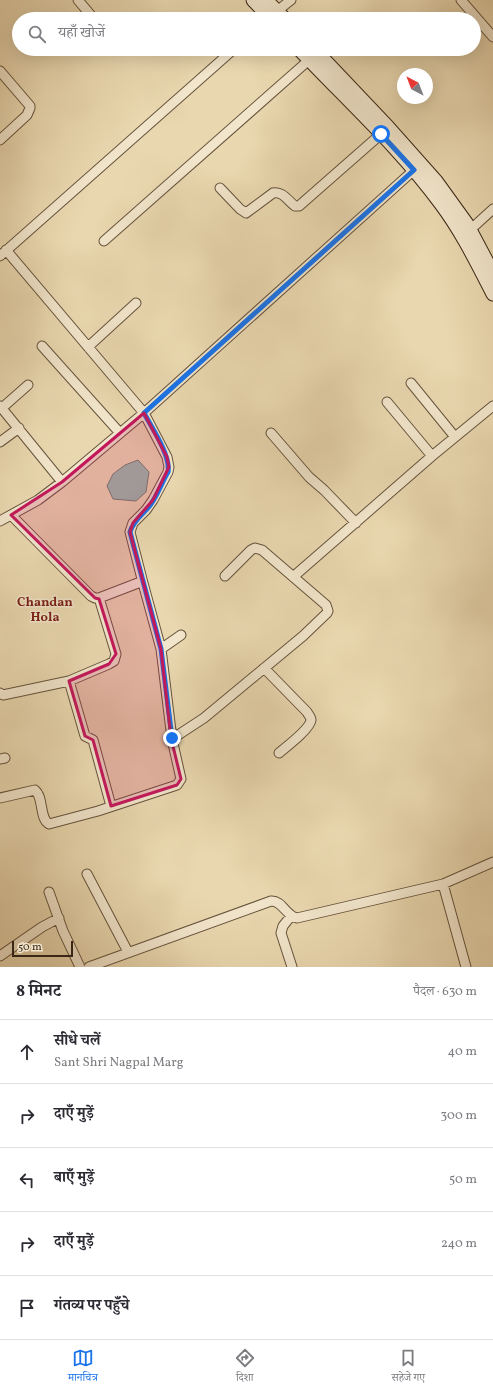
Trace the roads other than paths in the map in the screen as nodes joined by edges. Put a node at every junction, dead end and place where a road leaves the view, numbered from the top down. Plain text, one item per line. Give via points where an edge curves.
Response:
1 (78, 0) edge
2 (253, 0) edge
3 (266, 0) edge
4 (291, 0) edge
5 (461, 0) edge
6 (88, 12) edge
7 (268, 12) edge
8 (272, 12) edge
9 (279, 12) edge
10 (472, 12) edge
11 (481, 22) edge
12 (493, 36) edge
13 (226, 56) edge
14 (309, 56) edge
15 (313, 56) edge
16 (313, 56) edge
17 (0, 71) edge
18 (381, 134) junction
19 (0, 140) edge
20 (414, 170) junction
21 (220, 188) dead end
22 (493, 209) edge
23 (470, 230) junction
24 (104, 241) dead end
25 (3, 253) edge
26 (493, 273) edge
27 (493, 294) edge
28 (136, 303) dead end
29 (42, 346) dead end
30 (88, 347) junction
31 (411, 383) dead end
32 (28, 385) dead end
33 (387, 402) dead end
34 (493, 406) edge
35 (1, 407) edge
36 (144, 413) junction
37 (18, 428) junction
38 (120, 433) junction
39 (271, 433) dead end
40 (455, 437) junction
41 (0, 442) edge
42 (432, 456) junction
43 (62, 482) junction
44 (11, 515) junction
45 (0, 521) edge
46 (356, 523) junction
47 (225, 576) dead end
48 (293, 577) junction
49 (144, 584) junction
50 (99, 598) junction
51 (181, 635) dead end
52 (161, 649) junction
53 (264, 668) junction
54 (69, 681) junction
55 (0, 693) edge
56 (172, 739) junction
57 (279, 753) dead end
58 (0, 798) edge
59 (111, 806) junction
60 (493, 862) edge
61 (87, 874) dead end
62 (443, 884) junction
63 (49, 892) dead end
64 (291, 916) junction
65 (59, 918) junction
66 (128, 952) junction
67 (0, 956) edge
68 (80, 967) edge
69 (89, 967) edge
70 (292, 967) edge
71 (466, 967) edge

1 - 6 street
2 - 7 main road
3 - 8 main road
4 - 9 street
5 - 10 street
11 - 12 street
13 - 25 street
14 - 24 street
15 - 18 main road
16 - 23 main road via 421,163 450,199
17 - 19 street via 30,108 27,115
18 - 20 main road
18 - 21 street via 299,206 295,206 282,194 273,193 246,213
20 - 27 main road via 459,231
20 - 36 street
22 - 23 street
23 - 26 main road
25 - 30 street
28 - 30 street
29 - 38 street
30 - 36 street
31 - 40 street
32 - 35 street
33 - 42 street
34 - 40 street
35 - 37 street
36 - 38 street
36 - 49 street via 167,457 169,467 153,500 133,523 130,532
37 - 41 street
37 - 43 street
38 - 43 street
39 - 46 street via 309,477
40 - 42 street
42 - 46 street
43 - 44 street via 36,502
44 - 45 street
44 - 50 street via 91,596
46 - 48 street
47 - 48 street via 251,550 258,548
48 - 53 street via 326,605 328,611 303,636
49 - 50 street via 138,583
49 - 52 street
50 - 54 street via 116,654 114,661
51 - 52 street
52 - 56 street
53 - 56 street via 204,718
53 - 57 street via 311,719 311,722
54 - 55 street via 3,695
54 - 59 street via 85,736 93,740
56 - 59 street via 181,782
58 - 59 street via 35,790 49,824
60 - 62 street
61 - 66 street
62 - 64 street via 297,918
62 - 71 street
63 - 65 street
64 - 66 street via 274,900
64 - 70 street via 283,926 282,933
65 - 67 street
65 - 68 street
66 - 69 street

